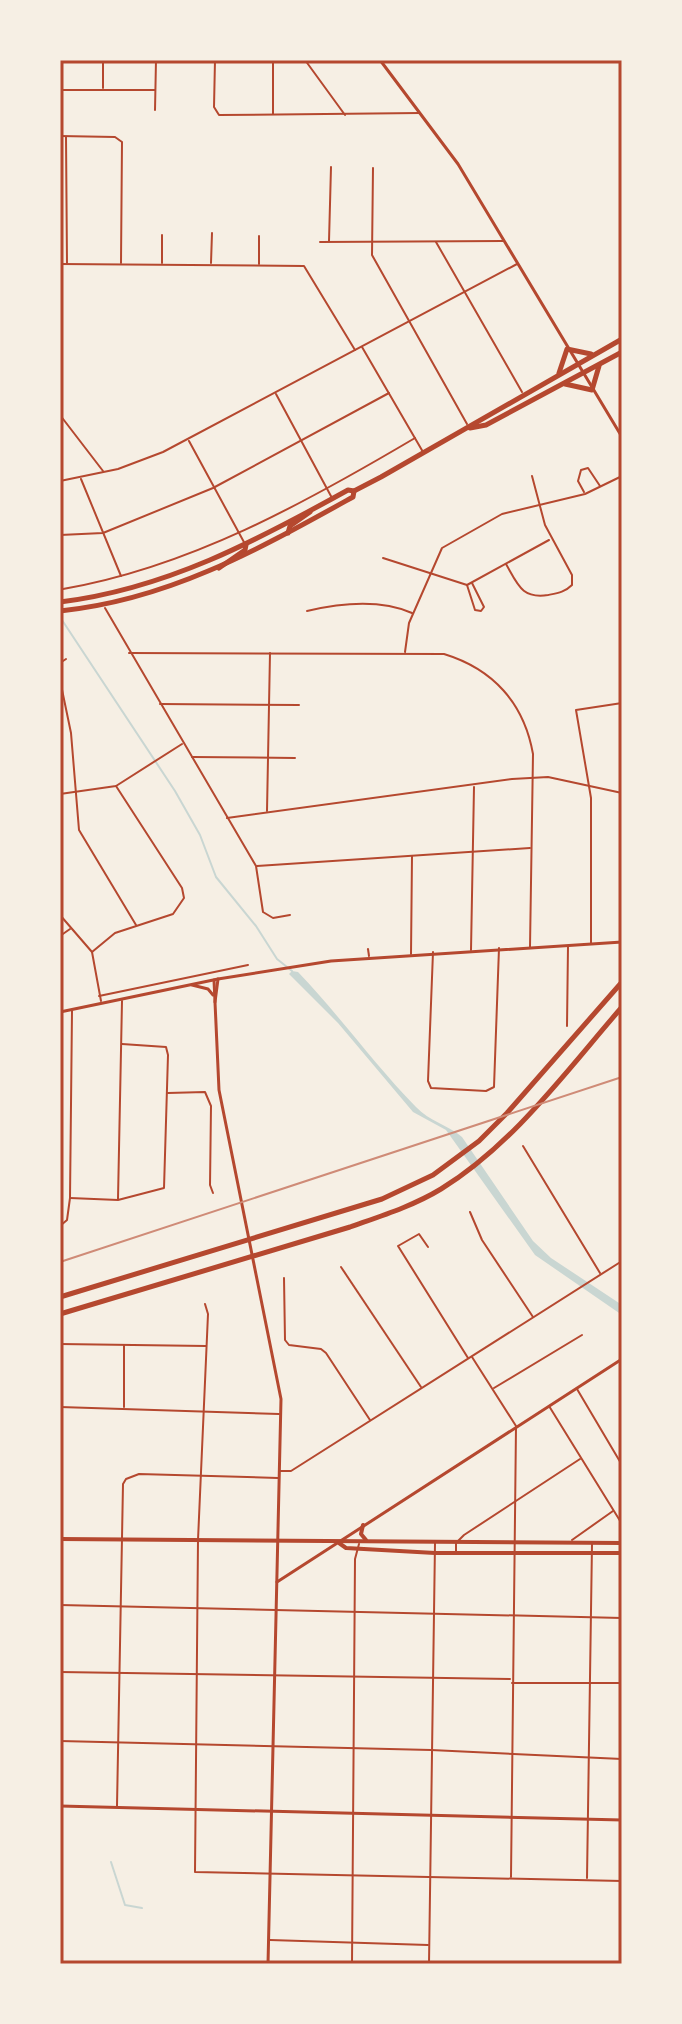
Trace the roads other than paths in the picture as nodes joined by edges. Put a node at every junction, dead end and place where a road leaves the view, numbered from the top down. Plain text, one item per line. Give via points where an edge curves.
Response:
1 (103, 60) edge
2 (156, 60) edge
3 (215, 60) edge
4 (273, 60) edge
5 (305, 60) edge
6 (380, 60) edge
7 (60, 90) edge
8 (103, 90) junction
9 (155, 90) junction
10 (155, 110) dead end
11 (421, 113) junction
12 (273, 115) junction
13 (346, 116) junction
14 (60, 136) edge
15 (66, 136) junction
16 (331, 167) dead end
17 (373, 168) dead end
18 (212, 233) dead end
19 (162, 235) dead end
20 (259, 236) dead end
21 (435, 241) junction
22 (504, 241) junction
23 (320, 242) dead end
24 (329, 242) junction
25 (370, 242) junction
26 (62, 254) edge
27 (518, 263) junction
28 (60, 264) edge
29 (68, 264) junction
30 (121, 264) junction
31 (162, 264) junction
32 (211, 264) junction
33 (259, 265) junction
34 (465, 293) junction
35 (410, 321) junction
36 (622, 339) edge
37 (362, 347) junction
38 (567, 349) junction
39 (355, 350) junction
40 (622, 352) edge
41 (596, 353) junction
42 (576, 364) junction
43 (600, 364) junction
44 (559, 373) junction
45 (582, 374) junction
46 (564, 384) junction
47 (592, 390) junction
48 (389, 393) junction
49 (523, 393) junction
50 (275, 394) junction
51 (60, 415) edge
52 (469, 428) junction
53 (622, 435) edge
54 (415, 438) junction
55 (188, 440) junction
56 (302, 440) junction
57 (424, 453) junction
58 (103, 472) junction
59 (532, 476) dead end
60 (622, 476) edge
61 (81, 479) junction
62 (60, 481) edge
63 (325, 487) junction
64 (600, 487) junction
65 (213, 488) junction
66 (354, 491) junction
67 (585, 494) junction
68 (332, 499) junction
69 (540, 506) junction
70 (311, 511) junction
71 (103, 533) junction
72 (238, 533) junction
73 (288, 533) junction
74 (60, 535) edge
75 (550, 539) junction
76 (246, 545) junction
77 (383, 558) dead end
78 (506, 564) junction
79 (218, 569) junction
80 (430, 574) junction
81 (121, 577) junction
82 (472, 582) junction
83 (467, 585) junction
84 (63, 589) dead end
85 (102, 594) junction
86 (62, 601) edge
87 (103, 605) junction
88 (63, 611) edge
89 (307, 611) dead end
90 (413, 613) junction
91 (270, 652) junction
92 (129, 653) junction
93 (405, 653) junction
94 (66, 659) dead end
95 (60, 663) edge
96 (60, 680) edge
97 (622, 703) edge
98 (160, 704) junction
99 (269, 704) junction
100 (299, 705) dead end
101 (183, 743) junction
102 (191, 757) junction
103 (268, 758) junction
104 (295, 758) dead end
105 (534, 778) junction
106 (474, 785) junction
107 (116, 786) junction
108 (589, 788) junction
109 (75, 792) junction
110 (622, 793) edge
111 (60, 794) edge
112 (267, 812) junction
113 (227, 818) junction
114 (532, 848) junction
115 (472, 851) junction
116 (412, 855) junction
117 (256, 866) junction
118 (60, 915) edge
119 (290, 915) dead end
120 (136, 925) junction
121 (71, 928) junction
122 (60, 936) edge
123 (622, 942) edge
124 (591, 944) junction
125 (568, 945) junction
126 (530, 947) junction
127 (499, 948) junction
128 (368, 949) dead end
129 (471, 950) junction
130 (92, 952) junction
131 (433, 952) junction
132 (411, 954) junction
133 (369, 957) junction
134 (248, 965) dead end
135 (216, 979) junction
136 (622, 982) edge
137 (192, 985) junction
138 (99, 996) junction
139 (213, 996) junction
140 (122, 999) junction
141 (215, 1002) junction
142 (101, 1003) junction
143 (622, 1008) edge
144 (72, 1010) junction
145 (60, 1012) edge
146 (567, 1026) dead end
147 (122, 1044) junction
148 (167, 1093) junction
149 (523, 1146) dead end
150 (213, 1193) dead end
151 (70, 1198) junction
152 (118, 1200) junction
153 (470, 1212) dead end
154 (60, 1226) edge
155 (428, 1247) dead end
156 (622, 1261) edge
157 (341, 1267) dead end
158 (601, 1274) junction
159 (284, 1278) dead end
160 (60, 1297) edge
161 (205, 1304) dead end
162 (60, 1314) edge
163 (534, 1318) junction
164 (582, 1335) dead end
165 (60, 1344) edge
166 (124, 1345) junction
167 (207, 1346) junction
168 (471, 1358) junction
169 (622, 1359) edge
170 (422, 1388) junction
171 (494, 1388) junction
172 (576, 1388) junction
173 (548, 1405) junction
174 (60, 1407) edge
175 (124, 1408) junction
176 (205, 1411) junction
177 (281, 1414) junction
178 (370, 1421) junction
179 (516, 1426) junction
180 (580, 1459) junction
181 (622, 1465) edge
182 (279, 1471) junction
183 (202, 1476) junction
184 (279, 1478) junction
185 (514, 1501) junction
186 (614, 1511) junction
187 (622, 1524) edge
188 (363, 1525) junction
189 (60, 1539) edge
190 (121, 1539) junction
191 (198, 1540) junction
192 (278, 1541) junction
193 (365, 1541) junction
194 (337, 1542) junction
195 (435, 1543) junction
196 (456, 1543) junction
197 (513, 1543) junction
198 (570, 1543) junction
199 (592, 1543) junction
200 (622, 1543) edge
201 (356, 1549) junction
202 (435, 1553) junction
203 (457, 1553) junction
204 (513, 1553) junction
205 (570, 1553) junction
206 (592, 1553) junction
207 (622, 1553) edge
208 (277, 1582) junction
209 (60, 1605) edge
210 (120, 1606) junction
211 (199, 1608) junction
212 (277, 1610) junction
213 (355, 1613) junction
214 (433, 1614) junction
215 (512, 1615) junction
216 (590, 1617) junction
217 (622, 1618) edge
218 (60, 1672) edge
219 (119, 1674) junction
220 (197, 1675) junction
221 (275, 1678) junction
222 (354, 1678) junction
223 (432, 1679) junction
224 (511, 1681) junction
225 (588, 1683) junction
226 (622, 1683) edge
227 (60, 1741) edge
228 (118, 1743) junction
229 (196, 1744) junction
230 (273, 1747) junction
231 (354, 1747) junction
232 (431, 1750) junction
233 (511, 1754) junction
234 (588, 1758) junction
235 (622, 1759) edge
236 (60, 1806) edge
237 (117, 1807) junction
238 (194, 1809) junction
239 (272, 1811) junction
240 (355, 1813) junction
241 (431, 1815) junction
242 (511, 1817) junction
243 (588, 1819) junction
244 (622, 1820) edge
245 (271, 1875) junction
246 (353, 1876) junction
247 (429, 1877) junction
248 (511, 1878) junction
249 (587, 1880) junction
250 (622, 1881) edge
251 (269, 1940) junction
252 (352, 1941) junction
253 (429, 1945) junction
254 (268, 1964) edge
255 (352, 1964) edge
256 (429, 1964) edge

1 - 8 street
2 - 9 street
3 - 12 street via 214,107 219,115
4 - 12 street
5 - 13 street
6 - 11 street
7 - 8 street
8 - 9 street
9 - 10 street
11 - 13 street
11 - 22 street
12 - 13 street
14 - 15 street
15 - 26 street
15 - 30 street via 115,137 122,142
16 - 24 street
17 - 25 street
18 - 32 street
19 - 31 street
20 - 33 street
21 - 22 street
21 - 25 street
21 - 34 street
22 - 27 street
23 - 24 street
24 - 25 street
25 - 35 street via 372,255
26 - 29 street
27 - 34 street
27 - 38 street
28 - 29 street
29 - 30 street
30 - 31 street
31 - 32 street
32 - 33 street
33 - 39 street via 309,270
34 - 35 street
34 - 49 street
35 - 37 street
35 - 52 street
36 - 41 highway
37 - 39 street
37 - 48 street
38 - 41 highway
38 - 42 street
38 - 44 highway
39 - 50 street
40 - 43 highway
41 - 42 highway
42 - 44 highway
42 - 45 street
43 - 45 highway
43 - 47 highway
44 - 49 highway
45 - 46 highway
45 - 47 street
46 - 47 highway
46 - 52 highway via 486,425
47 - 53 street
48 - 54 street
48 - 56 street
49 - 52 highway
50 - 55 street
50 - 56 street
51 - 58 street
52 - 57 highway
54 - 57 street
54 - 63 street
55 - 58 street
55 - 65 street
56 - 63 street
56 - 65 street
57 - 66 highway
58 - 61 street
59 - 69 street
60 - 64 street
61 - 62 street
61 - 71 street
63 - 68 street
63 - 72 street
64 - 67 street
64 - 67 street via 588,468 581,470 578,481
65 - 71 street
65 - 72 street
66 - 68 highway
66 - 73 highway via 353,497
67 - 69 street
68 - 70 highway
69 - 75 street
69 - 80 street via 502,514 442,548
70 - 73 highway
70 - 76 highway
71 - 74 street
71 - 81 street
72 - 76 street
72 - 81 street via 175,562
73 - 79 highway
75 - 78 street
75 - 78 street via 572,575 568,590 525,594
76 - 79 highway
76 - 85 highway via 179,574
77 - 80 street
78 - 82 street
79 - 87 highway via 175,587
80 - 83 street
80 - 90 street
81 - 84 street
82 - 83 street
82 - 83 street via 482,598 481,611 475,610
85 - 86 highway
85 - 87 street
87 - 88 highway
87 - 92 street
89 - 90 street via 374,604
90 - 93 street
91 - 92 street
91 - 93 street
91 - 99 street
92 - 98 street
93 - 105 street via 462,659 503,687 529,734
94 - 95 street
96 - 109 street
97 - 108 street via 576,710
98 - 99 street
98 - 101 street
99 - 100 street
99 - 103 street
101 - 102 street
101 - 107 street
102 - 103 street
102 - 113 street
103 - 104 street
103 - 112 street
105 - 106 street
105 - 108 street
105 - 114 street
106 - 112 street
106 - 115 street
107 - 109 street
107 - 120 street via 184,898 173,914
108 - 110 street
108 - 124 street
109 - 111 street
109 - 120 street via 85,845
112 - 113 street
113 - 117 street
114 - 115 street
114 - 126 street
115 - 116 street
115 - 129 street
116 - 117 street
116 - 132 street
117 - 119 street via 263,912 273,918
118 - 121 street
120 - 130 street via 115,933
121 - 122 street
121 - 130 street
123 - 124 street
124 - 125 street
125 - 126 street
125 - 146 street
126 - 127 street
127 - 129 street
127 - 131 street via 494,1087 486,1091 431,1088
128 - 133 street
129 - 131 street
130 - 138 street
131 - 132 street
132 - 133 street
133 - 135 street
134 - 138 street
135 - 137 street
135 - 139 street
135 - 141 street
136 - 160 highway via 498,1122 433,1175 382,1199
137 - 139 street
137 - 140 street
138 - 142 street
139 - 141 street
140 - 142 street
140 - 147 street
141 - 177 street via 219,1090 278,1377
142 - 144 street
143 - 162 highway via 510,1132 440,1189 350,1227
144 - 145 street
144 - 151 street
147 - 148 street via 167,1050
147 - 152 street
148 - 150 street via 205,1092 211,1106
148 - 152 street via 162,1190
149 - 158 street
151 - 152 street
151 - 154 street via 67,1220
153 - 163 street via 482,1240
155 - 168 street via 419,1234 398,1246
156 - 158 street
157 - 170 street
158 - 163 street
159 - 178 street via 285,1340 326,1353
161 - 167 street
163 - 168 street
164 - 171 street
165 - 166 street
166 - 167 street
166 - 175 street
167 - 176 street
168 - 170 street
168 - 171 street
169 - 172 street
170 - 178 street
171 - 179 street
172 - 173 street
172 - 181 street
173 - 179 street
173 - 180 street
174 - 175 street
175 - 176 street
176 - 177 street
176 - 183 street
177 - 182 street
178 - 182 street via 291,1471
179 - 185 street
179 - 188 street
180 - 185 street
180 - 186 street
182 - 184 street
183 - 184 street
183 - 190 street via 139,1474 126,1479
183 - 191 street
184 - 192 street
185 - 196 street
185 - 197 street
186 - 187 street
186 - 198 street
188 - 193 main road
188 - 194 street
189 - 190 main road
190 - 191 main road
190 - 210 street
191 - 192 main road
191 - 211 street
192 - 194 main road
192 - 208 street
193 - 194 main road
193 - 195 main road
193 - 201 street
194 - 201 main road
194 - 208 street
195 - 196 main road
195 - 202 street
196 - 197 main road
196 - 203 street
197 - 198 main road
197 - 204 street
198 - 199 main road
198 - 205 street
199 - 200 main road
199 - 206 street
201 - 202 main road
201 - 213 street
202 - 203 main road
202 - 214 street
203 - 204 main road
204 - 205 main road
204 - 215 street
205 - 206 main road
206 - 207 main road
206 - 216 street
208 - 212 street
209 - 210 street
210 - 211 street
210 - 219 street
211 - 212 street
211 - 220 street
212 - 213 street
212 - 221 street
213 - 214 street
213 - 222 street
214 - 215 street
214 - 223 street
215 - 216 street
215 - 224 street
216 - 217 street
216 - 225 street
218 - 219 street
219 - 220 street
219 - 228 street
220 - 221 street
220 - 229 street
221 - 222 street
221 - 230 street
222 - 223 street
222 - 231 street
223 - 224 street
223 - 232 street
224 - 225 street
224 - 233 street
225 - 226 street
225 - 234 street
227 - 228 street
228 - 229 street
228 - 237 street
229 - 230 street
229 - 238 street
230 - 231 street
230 - 239 street
231 - 232 street
231 - 240 street
232 - 233 street
232 - 241 street
233 - 234 street
233 - 242 street
234 - 235 street
234 - 243 street
236 - 237 street
237 - 238 street
238 - 239 street
238 - 245 street via 195,1872
239 - 240 street
239 - 245 street
240 - 241 street
240 - 246 street
241 - 242 street
241 - 247 street
242 - 243 street
242 - 248 street
243 - 244 street
243 - 249 street
245 - 246 street
245 - 251 street
246 - 247 street
246 - 252 street
247 - 248 street
247 - 253 street
248 - 249 street
249 - 250 street
251 - 252 street
251 - 254 street
252 - 253 street
252 - 255 street
253 - 256 street

